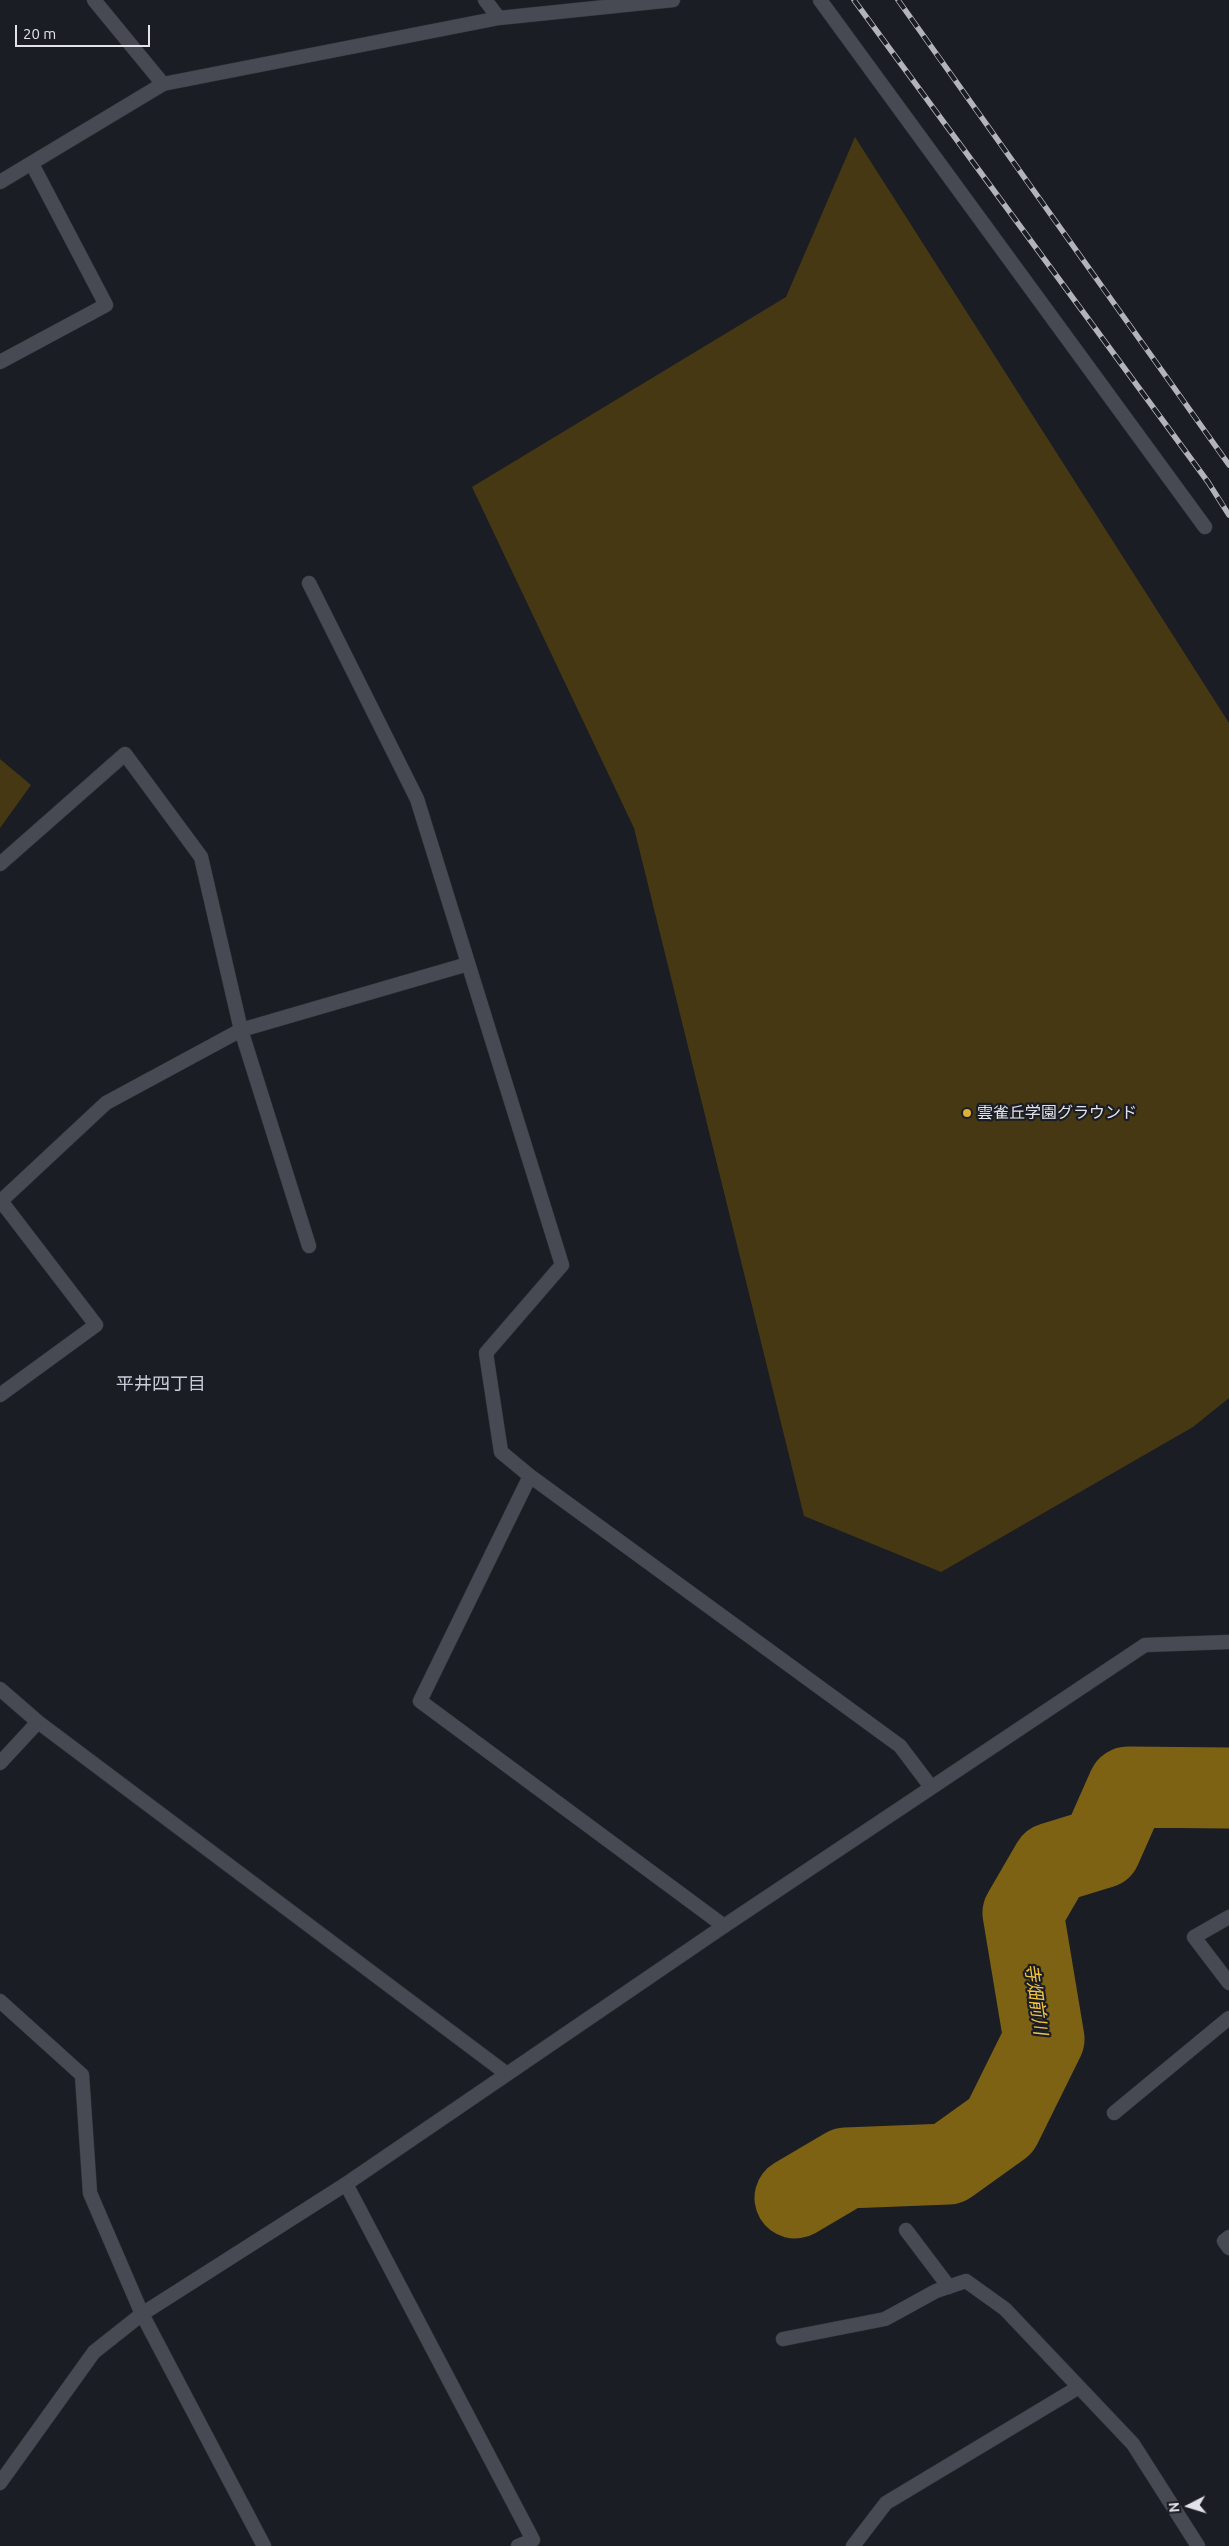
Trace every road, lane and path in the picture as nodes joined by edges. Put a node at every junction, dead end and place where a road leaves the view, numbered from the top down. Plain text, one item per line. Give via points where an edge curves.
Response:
1 (94, 0) edge
2 (485, 0) edge
3 (673, 0) edge
4 (820, 0) edge
5 (499, 18) junction
6 (163, 84) junction
7 (32, 164) junction
8 (0, 182) edge
9 (0, 362) edge
10 (1205, 527) dead end
11 (309, 583) dead end
12 (0, 864) edge
13 (468, 964) junction
14 (241, 1030) junction
15 (308, 1246) dead end
16 (0, 1395) edge
17 (530, 1476) junction
18 (1229, 1642) edge
19 (0, 1689) edge
20 (38, 1722) junction
21 (0, 1763) edge
22 (931, 1787) junction
23 (1229, 1917) edge
24 (724, 1926) junction
25 (1229, 1983) edge
26 (0, 2001) edge
27 (1229, 2018) edge
28 (508, 2074) junction
29 (1114, 2113) dead end
30 (346, 2184) junction
31 (906, 2230) dead end
32 (1229, 2237) edge
33 (1229, 2248) edge
34 (949, 2287) junction
35 (142, 2314) junction
36 (783, 2338) dead end
37 (1079, 2387) junction
38 (0, 2483) edge
39 (861, 2542) edge
40 (264, 2546) edge
41 (518, 2546) edge
42 (1198, 2546) edge

1 - 6 street
2 - 5 street
3 - 5 street
4 - 10 street
5 - 6 street
6 - 7 street
7 - 8 street
7 - 9 street via 106,306
11 - 13 street via 417,799
12 - 14 street via 125,754 202,857
13 - 14 street
13 - 17 street via 562,1265 486,1353 500,1452
14 - 15 street
14 - 16 street via 106,1103 1,1201 96,1326
17 - 22 street via 900,1746
17 - 24 street via 420,1701
18 - 22 street via 1146,1645
19 - 20 street
20 - 21 street
20 - 28 street
22 - 24 street
23 - 25 street via 1194,1937
24 - 28 street
26 - 35 street via 82,2075 90,2193
27 - 29 street
28 - 30 street
30 - 35 street
30 - 41 street via 533,2540
31 - 34 street
32 - 33 street via 1224,2241
34 - 36 street via 885,2319
34 - 37 street via 966,2281 1005,2308
35 - 38 street via 94,2352
35 - 40 street
37 - 39 street via 886,2503
37 - 42 street via 1132,2444

